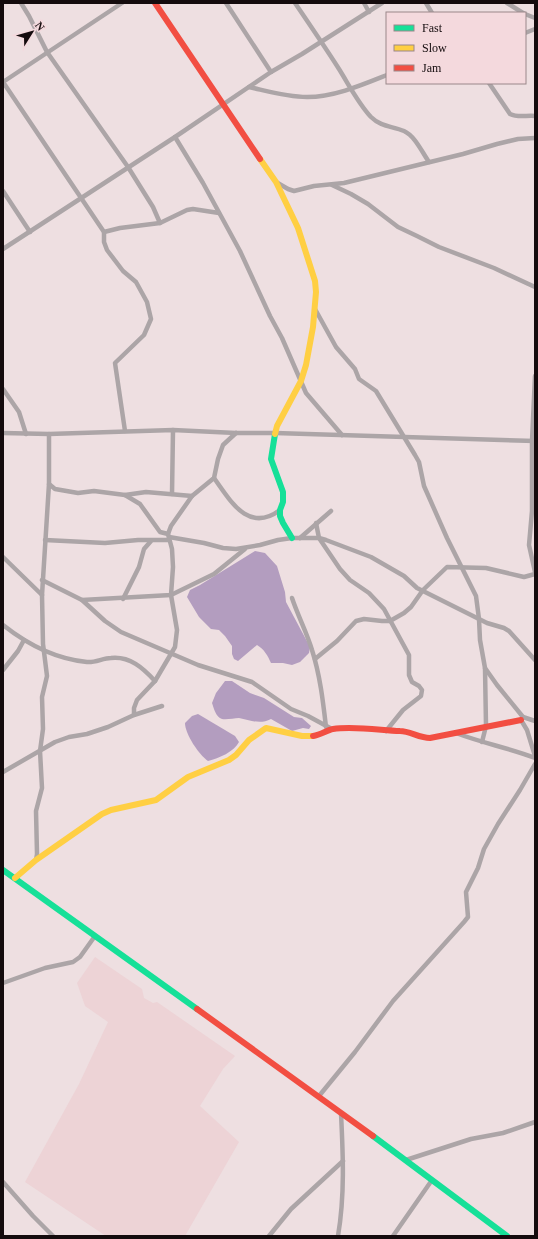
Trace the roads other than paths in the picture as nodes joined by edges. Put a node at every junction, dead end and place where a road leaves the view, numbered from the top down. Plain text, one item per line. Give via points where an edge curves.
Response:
1 (21, 3) edge
2 (122, 3) edge
3 (155, 3) edge
4 (226, 3) edge
5 (295, 3) edge
6 (364, 3) edge
7 (382, 3) edge
8 (426, 3) edge
9 (508, 3) edge
10 (370, 12) junction
11 (431, 12) edge
12 (522, 12) edge
13 (322, 42) junction
14 (47, 52) junction
15 (271, 72) junction
16 (386, 75) edge
17 (490, 84) edge
18 (248, 87) junction
19 (351, 89) junction
20 (223, 104) junction
21 (535, 116) edge
22 (175, 137) junction
23 (535, 138) edge
24 (429, 162) junction
25 (128, 167) junction
26 (276, 182) junction
27 (331, 184) junction
28 (3, 191) edge
29 (82, 199) junction
30 (219, 213) junction
31 (160, 223) junction
32 (30, 232) junction
33 (104, 232) junction
34 (3, 249) edge
35 (535, 288) edge
36 (315, 309) junction
37 (535, 376) edge
38 (301, 381) junction
39 (3, 389) edge
40 (173, 430) junction
41 (125, 431) junction
42 (236, 433) junction
43 (275, 433) junction
44 (3, 434) edge
45 (26, 434) junction
46 (49, 434) junction
47 (342, 435) junction
48 (404, 437) junction
49 (534, 441) edge
50 (214, 478) junction
51 (49, 484) junction
52 (172, 494) junction
53 (125, 495) junction
54 (192, 496) junction
55 (280, 510) junction
56 (331, 511) dead end
57 (316, 523) junction
58 (169, 537) junction
59 (292, 538) junction
60 (300, 538) junction
61 (319, 538) junction
62 (45, 540) junction
63 (151, 541) junction
64 (246, 548) junction
65 (3, 557) edge
66 (461, 567) junction
67 (535, 573) edge
68 (42, 580) junction
69 (424, 590) junction
70 (42, 595) junction
71 (171, 595) junction
72 (292, 598) dead end
73 (123, 599) junction
74 (82, 600) junction
75 (479, 619) junction
76 (390, 621) junction
77 (3, 625) edge
78 (24, 640) junction
79 (44, 651) junction
80 (172, 653) junction
81 (315, 659) junction
82 (535, 660) edge
83 (486, 668) junction
84 (3, 670) edge
85 (155, 681) junction
86 (162, 706) dead end
87 (134, 715) junction
88 (522, 719) junction
89 (535, 721) edge
90 (486, 726) junction
91 (328, 729) junction
92 (386, 731) junction
93 (456, 733) junction
94 (482, 742) junction
95 (40, 751) junction
96 (535, 757) edge
97 (535, 764) edge
98 (3, 772) edge
99 (36, 860) junction
100 (3, 870) edge
101 (15, 878) junction
102 (95, 936) junction
103 (3, 983) edge
104 (319, 1096) junction
105 (341, 1113) junction
106 (535, 1122) edge
107 (406, 1160) junction
108 (343, 1161) junction
109 (432, 1180) junction
110 (3, 1182) edge
111 (53, 1236) edge
112 (269, 1236) edge
113 (338, 1236) edge
114 (393, 1236) edge
115 (507, 1236) edge

1 - 14 street
2 - 14 street
3 - 20 street
4 - 15 street
5 - 13 street
6 - 10 street
7 - 10 street
8 - 11 street
9 - 12 street
10 - 13 street
13 - 15 street
13 - 19 street
14 - 25 street
14 - 29 street via 3,82
15 - 18 street
16 - 19 street
17 - 21 street via 510,114 515,117
18 - 19 street via 308,97
18 - 20 street
19 - 24 street via 378,123 412,137
20 - 22 street
20 - 26 street
22 - 25 street
22 - 30 street
23 - 24 street via 518,139
24 - 27 street
25 - 29 street
25 - 31 street
26 - 27 street via 294,191
26 - 36 street via 298,228 313,272
27 - 35 street via 351,194 398,227
28 - 32 street
29 - 32 street
29 - 33 street
30 - 31 street via 187,210
30 - 38 street via 240,251
31 - 33 street
32 - 34 street
33 - 41 street via 107,250 123,271 136,282 151,315 144,335 115,363
36 - 38 street via 310,349
36 - 48 street via 336,347 360,379 376,391
37 - 49 street
38 - 43 street
38 - 47 street via 308,398
39 - 45 street via 18,412
40 - 41 street
40 - 42 street
40 - 52 street
41 - 46 street
42 - 43 street
42 - 50 street via 223,445
43 - 47 street
43 - 55 street via 271,459 282,488 283,505
44 - 45 street
45 - 46 street
46 - 51 street
47 - 48 street
48 - 49 street
48 - 66 street via 419,462 424,486
49 - 67 street via 529,545
50 - 54 street
50 - 55 street via 240,512 264,518
51 - 53 street via 55,489 66,491
51 - 62 street
52 - 53 street via 146,492
52 - 54 street
53 - 58 street via 140,504 160,532
54 - 58 street via 174,520
55 - 59 street via 282,520
56 - 57 street
57 - 60 street
57 - 61 street
58 - 63 street
58 - 64 street via 223,548
58 - 71 street via 173,567
59 - 60 street
59 - 64 street
60 - 61 street
61 - 69 street via 371,557 398,572 417,588
61 - 76 street via 340,569 374,598
62 - 63 street via 105,543
62 - 68 street
63 - 73 street via 144,549 139,567
64 - 71 street via 214,574
65 - 70 street
66 - 67 street via 486,568 524,577
66 - 69 street via 447,567
66 - 75 street via 476,596
68 - 70 street
68 - 74 street
69 - 75 street
69 - 76 street via 407,610
70 - 79 street
71 - 73 street
71 - 80 street via 177,630
72 - 81 street
73 - 74 street
74 - 80 street via 121,632
75 - 82 street via 509,631
75 - 83 street
76 - 81 street via 356,621
76 - 92 street via 409,655 409,676 412,682 421,687 422,692
77 - 78 street
78 - 79 street
78 - 84 street
79 - 85 street via 87,662 110,658 125,659 141,667
79 - 95 street via 47,676 42,697 43,729
80 - 85 street
80 - 91 street via 252,682 285,706 308,716
81 - 91 street
83 - 88 street
83 - 90 street
85 - 87 street via 138,700
86 - 87 street
87 - 95 street via 108,727 55,742
88 - 89 street
88 - 90 street
88 - 96 street
90 - 93 street
90 - 94 street
91 - 92 street
91 - 99 street via 314,736 302,736 266,728 249,740 229,760 188,777 156,800 102,814
92 - 93 street via 402,731 422,738
93 - 94 street
94 - 96 street
95 - 98 street
95 - 99 street via 42,788 36,811
97 - 104 street via 484,849 466,892 468,917 393,1001
99 - 101 street
100 - 101 street
101 - 102 street
102 - 103 street via 80,957 73,962 45,968
102 - 104 street
104 - 105 street
105 - 107 street
105 - 108 street
106 - 107 street
107 - 109 street
108 - 112 street via 290,1209
108 - 113 street via 342,1214
109 - 114 street
109 - 115 street
110 - 111 street

